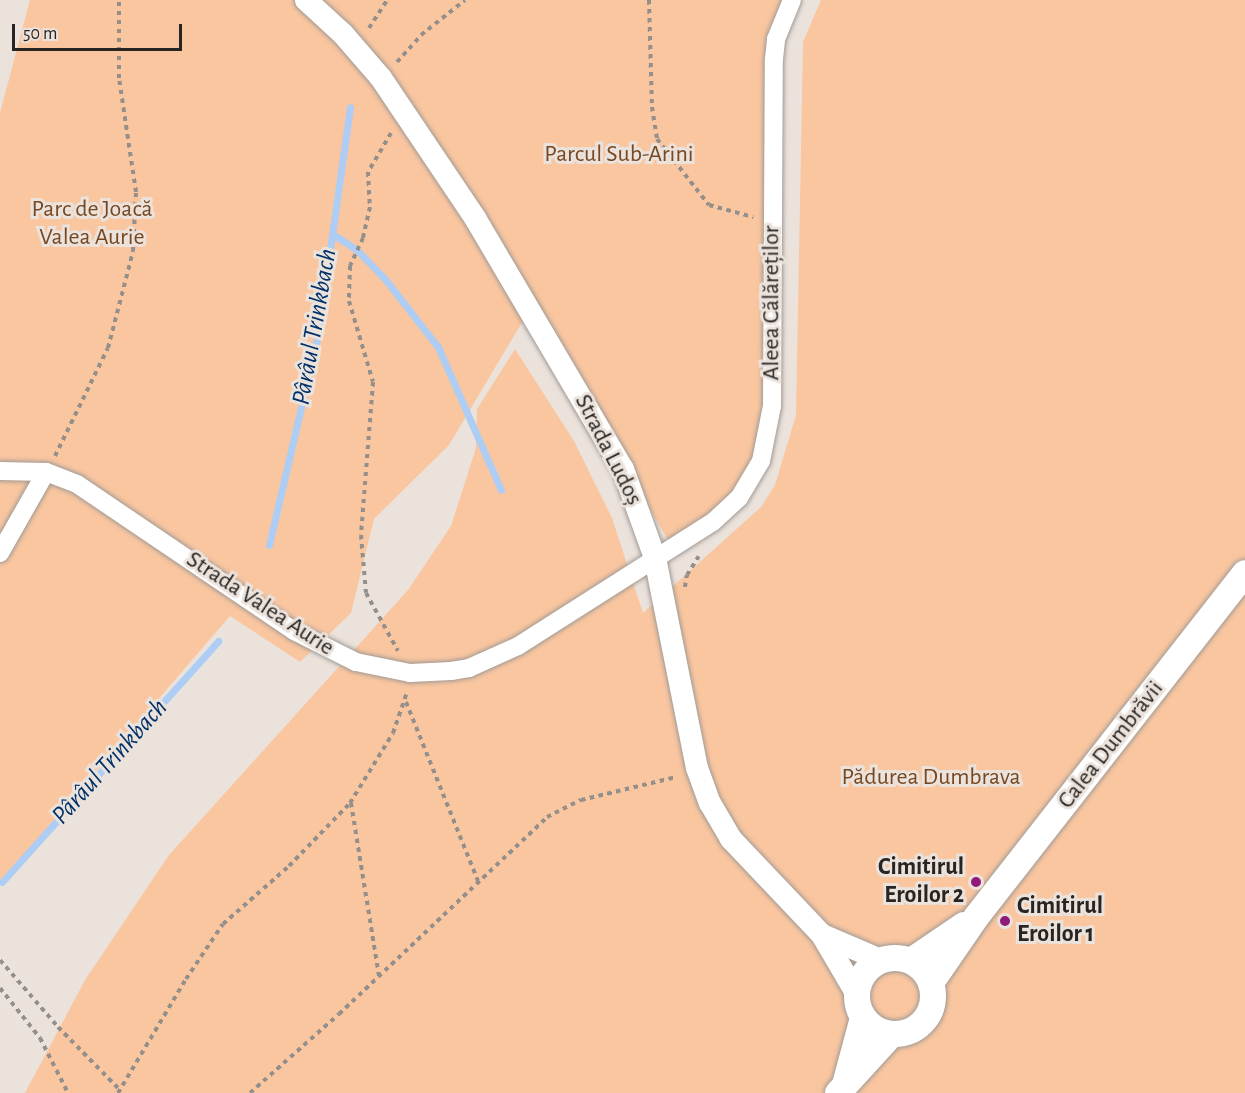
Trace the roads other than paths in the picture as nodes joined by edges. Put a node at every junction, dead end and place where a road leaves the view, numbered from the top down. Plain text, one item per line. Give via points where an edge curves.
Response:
1 (306, 0) edge
2 (792, 0) edge
3 (0, 471) edge
4 (46, 472) junction
5 (0, 553) edge
6 (655, 558) junction
7 (1245, 573) edge
8 (977, 916) junction
9 (822, 935) junction
10 (881, 960) junction
11 (911, 961) junction
12 (931, 983) junction
13 (856, 993) junction
14 (863, 1018) junction
15 (892, 1034) junction
16 (842, 1088) edge

1 - 6 street, Strada Ludoș via 343,34 381,78 475,218 623,469
2 - 6 street, Aleea Călăreților via 776,39 774,59 772,406 767,440 752,480 739,498 714,521
3 - 4 street, Strada Valea Aurie
4 - 5 street
4 - 6 street, Strada Valea Aurie via 95,494 321,646 356,662 410,673 451,672 490,660
6 - 9 street, Strada Ludoș via 697,768 710,803 731,839
7 - 8 main road, Calea Dumbrăvii
8 - 11 main road, Calea Dumbrăvii
8 - 12 main road, Calea Dumbrăvii
9 - 10 street, Strada Ludoș
9 - 13 street, Strada Ludoș
10 - 11 main road via 891,957
10 - 13 main road via 864,973
11 - 12 main road
12 - 15 main road via 933,1005 928,1015 912,1030
13 - 14 main road
14 - 15 main road via 871,1026
14 - 16 main road
15 - 16 main road

